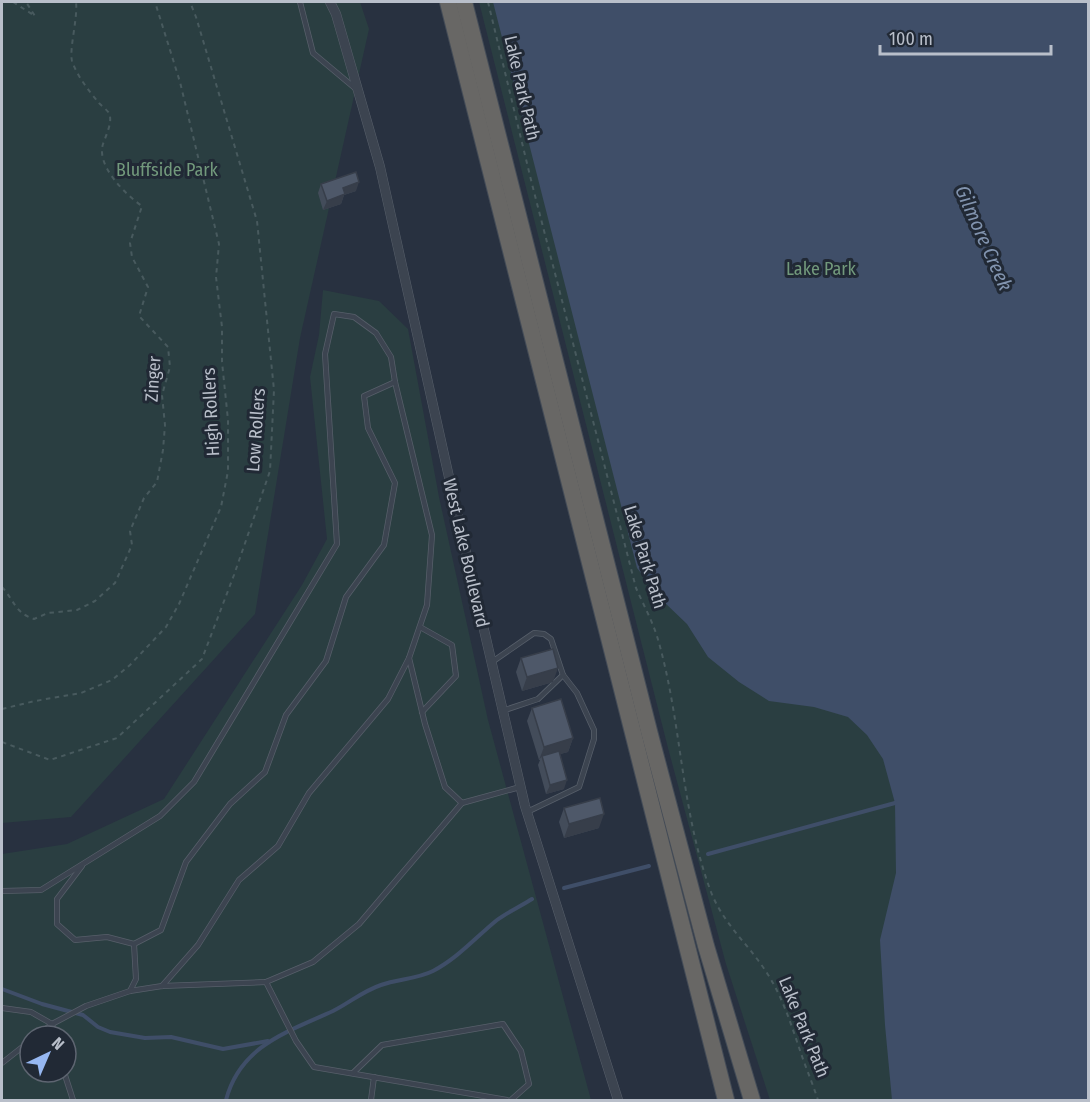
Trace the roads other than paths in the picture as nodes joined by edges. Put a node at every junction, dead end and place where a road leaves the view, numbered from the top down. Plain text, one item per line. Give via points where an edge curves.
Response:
1 (300, 2) edge
2 (330, 2) edge
3 (448, 2) edge
4 (464, 2) edge
5 (358, 91) junction
6 (395, 382) junction
7 (420, 627) junction
8 (409, 658) junction
9 (491, 663) junction
10 (563, 675) junction
11 (502, 711) junction
12 (422, 712) junction
13 (520, 787) junction
14 (462, 803) junction
15 (526, 812) junction
16 (85, 863) junction
17 (2, 891) edge
18 (134, 945) junction
19 (266, 982) junction
20 (162, 986) junction
21 (130, 991) junction
22 (2, 1008) edge
23 (52, 1024) joint
24 (18, 1050) edge
25 (2, 1063) edge
26 (352, 1073) junction
27 (374, 1077) junction
28 (68, 1084) edge
29 (460, 1092) junction
30 (73, 1101) edge
31 (371, 1101) edge
32 (459, 1101) edge
33 (509, 1101) edge
34 (618, 1101) edge
35 (726, 1101) edge
36 (752, 1101) edge

1 - 5 lane via 313,53
2 - 5 street, West Lake Boulevard
3 - 35 highway
4 - 36 highway via 650,735
5 - 9 street, West Lake Boulevard via 380,167
6 - 7 lane via 432,535 427,605
6 - 16 lane via 391,357 376,333 354,317 334,314 325,354 337,544 194,782 160,816
6 - 18 lane via 364,396 368,428 395,483 384,545 346,597 326,661 286,715 265,772 230,804 186,862 162,930
7 - 8 lane
7 - 12 lane via 452,645 456,676
8 - 12 lane
8 - 20 lane via 388,699 309,793 278,846 239,880 198,945
9 - 10 lane via 534,633 544,634 550,639
9 - 11 street, West Lake Boulevard
10 - 11 lane via 538,699
10 - 15 lane via 577,693 594,730 594,739 579,787
11 - 13 street, West Lake Boulevard
12 - 14 lane via 445,787
13 - 14 lane
13 - 15 street, West Lake Boulevard
14 - 19 lane via 359,924 313,962
15 - 34 street, West Lake Boulevard
16 - 17 lane via 41,890
16 - 18 lane via 57,899 57,924 75,940 107,937
18 - 21 lane via 136,980
19 - 20 lane
19 - 26 lane via 296,1041 314,1066
20 - 21 lane
21 - 23 lane via 86,1006
22 - 23 lane via 31,1012
24 - 25 lane
26 - 27 lane
26 - 33 lane via 382,1045 502,1024 520,1051 529,1084
27 - 29 lane
27 - 31 lane
28 - 30 lane
29 - 32 lane
29 - 33 lane

